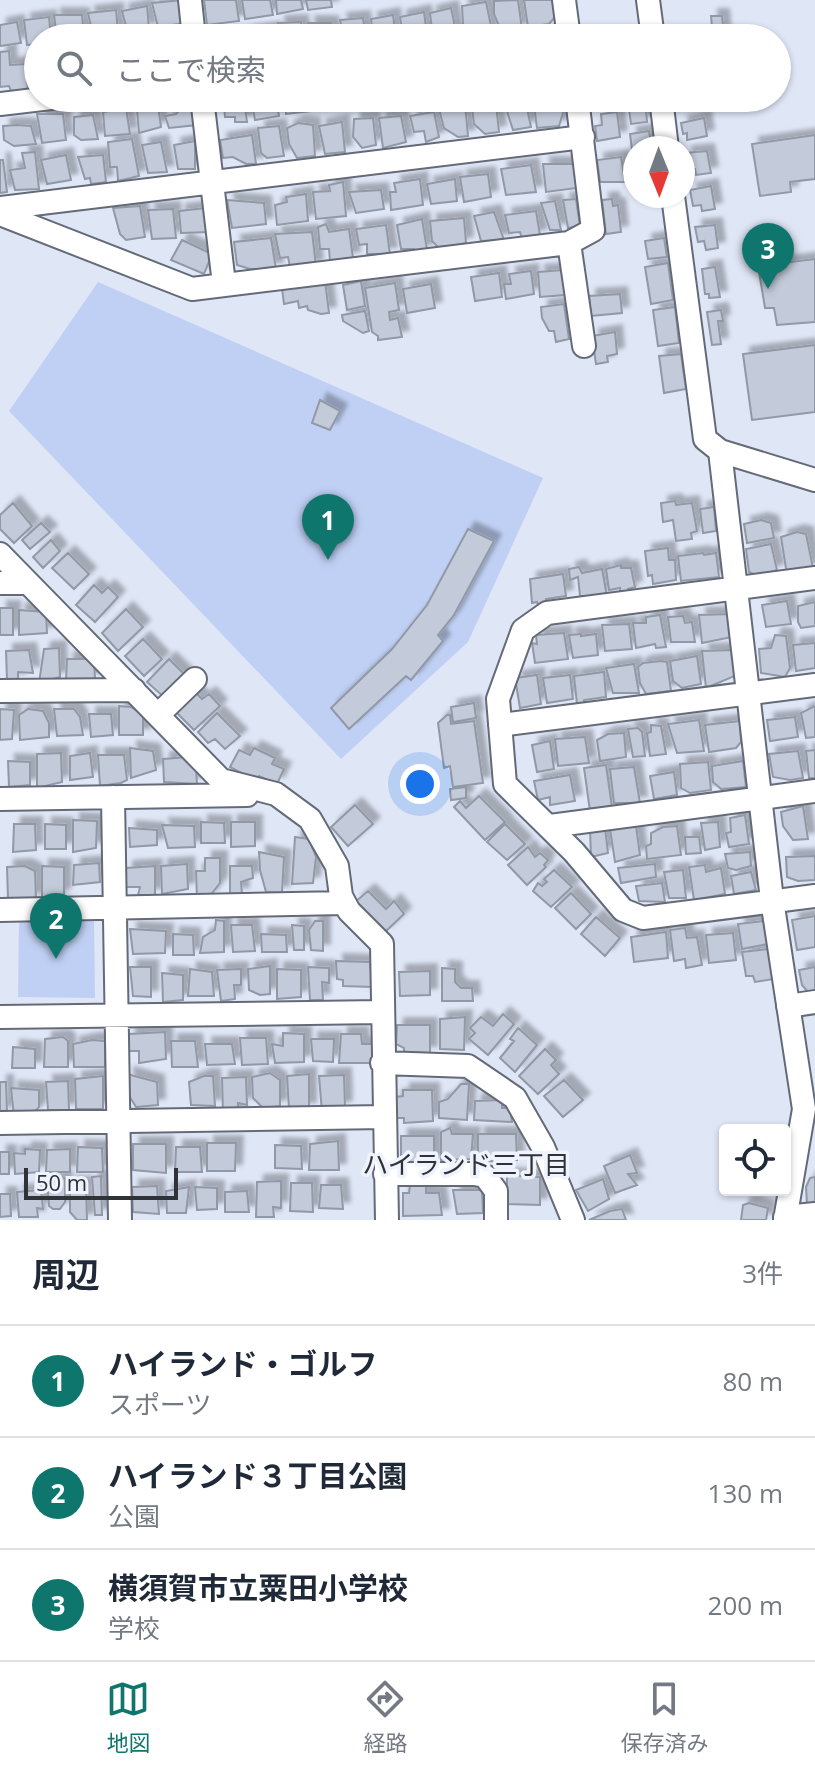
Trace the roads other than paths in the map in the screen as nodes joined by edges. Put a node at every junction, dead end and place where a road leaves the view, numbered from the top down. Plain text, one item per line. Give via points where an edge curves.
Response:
1 (190, 0) edge
2 (564, 0) edge
3 (648, 0) edge
4 (193, 24) edge
5 (563, 24) edge
6 (651, 24) edge
7 (24, 101) edge
8 (0, 104) edge
9 (204, 112) edge
10 (579, 112) edge
11 (663, 112) edge
12 (666, 136) edge
13 (583, 137) junction
14 (212, 181) junction
15 (0, 208) edge
16 (675, 208) edge
17 (0, 214) edge
18 (569, 243) junction
19 (224, 284) junction
20 (584, 346) dead end
21 (720, 451) junction
22 (815, 480) edge
23 (0, 554) edge
24 (815, 578) edge
25 (0, 583) edge
26 (28, 583) junction
27 (736, 587) junction
28 (195, 679) dead end
29 (815, 685) edge
30 (134, 690) junction
31 (0, 691) edge
32 (748, 694) junction
33 (159, 714) junction
34 (500, 725) junction
35 (815, 791) edge
36 (276, 794) junction
37 (113, 797) junction
38 (760, 798) junction
39 (0, 799) edge
40 (550, 826) junction
41 (815, 896) edge
42 (772, 900) junction
43 (344, 903) junction
44 (115, 907) junction
45 (0, 910) edge
46 (815, 1002) edge
47 (788, 1006) junction
48 (381, 1012) junction
49 (117, 1016) junction
50 (0, 1017) edge
51 (382, 1063) junction
52 (810, 1108) edge
53 (384, 1117) junction
54 (118, 1121) junction
55 (0, 1123) edge
56 (385, 1174) junction
57 (815, 1214) edge
58 (785, 1219) edge
59 (120, 1220) edge
60 (387, 1220) edge
61 (496, 1220) edge
62 (573, 1220) edge

1 - 4 street
2 - 5 street
3 - 6 street
7 - 8 street
9 - 14 street
10 - 13 street
11 - 12 street
13 - 14 street
13 - 18 street via 593,230
14 - 15 street
14 - 19 street
16 - 21 street via 705,439
17 - 19 street via 192,289
18 - 19 street
18 - 20 street
21 - 22 street
21 - 27 street
23 - 26 street
24 - 27 street
25 - 26 street
26 - 30 street
27 - 32 street
27 - 34 street via 547,613 523,630 498,699
28 - 33 street
29 - 32 street
30 - 31 street
30 - 33 street
32 - 34 street
32 - 38 street
33 - 36 street via 221,780
34 - 40 street via 505,784
35 - 38 street
36 - 37 street
36 - 43 street via 310,819 337,866
37 - 39 street
37 - 44 street
38 - 40 street
38 - 42 street
40 - 42 street via 623,910 643,918
41 - 42 street
42 - 47 street
43 - 44 street
43 - 48 street via 382,944
44 - 45 street
44 - 49 street
46 - 47 street
47 - 52 street
48 - 49 street
48 - 51 street
49 - 50 street
49 - 54 street
51 - 53 street
51 - 62 street via 468,1066 515,1098 543,1147
52 - 58 street
53 - 54 street
53 - 56 street
54 - 55 street
54 - 59 street
56 - 60 street
56 - 61 street via 485,1176 496,1191
57 - 58 street

